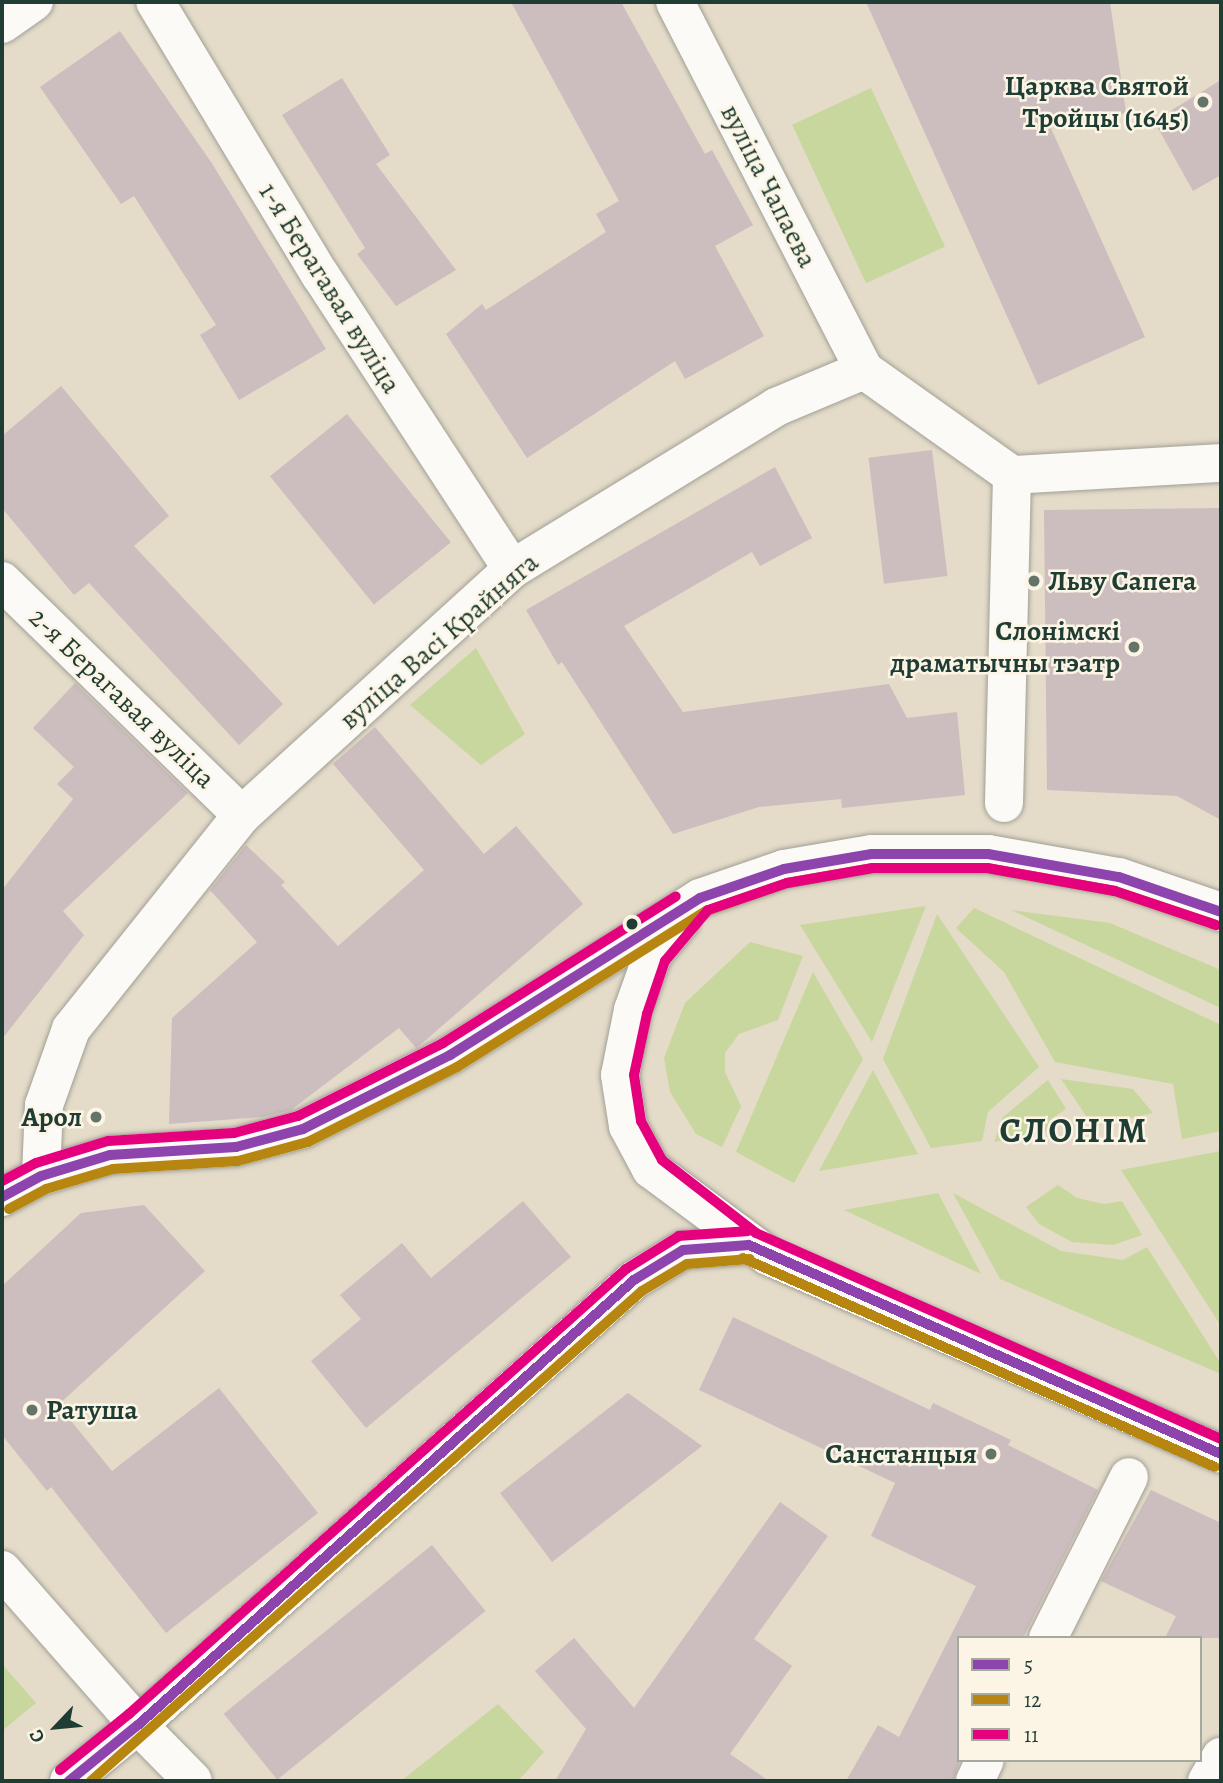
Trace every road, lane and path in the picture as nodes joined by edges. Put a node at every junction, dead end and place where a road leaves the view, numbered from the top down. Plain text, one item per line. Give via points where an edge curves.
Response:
1 (34, 2) edge
2 (155, 2) edge
3 (675, 2) edge
4 (2, 24) edge
5 (864, 370) junction
6 (1221, 463) edge
7 (1012, 475) junction
8 (512, 569) junction
9 (2, 581) edge
10 (1004, 803) dead end
11 (243, 815) junction
12 (700, 898) junction
13 (1221, 912) edge
14 (41, 1176) junction
15 (2, 1197) edge
16 (749, 1245) junction
17 (1221, 1454) edge
18 (1129, 1477) dead end
19 (2, 1570) edge
20 (1049, 1636) edge
21 (138, 1725) junction
22 (1221, 1757) edge
23 (984, 1762) edge
24 (69, 1781) edge
25 (193, 1781) edge
26 (975, 1781) edge
27 (1208, 1781) edge

1 - 4 street
2 - 8 street, 1-я Берагавая вуліца via 320,275
3 - 5 street, вуліца Чапаева
5 - 7 street
5 - 8 street, вуліца Васі Крайняга via 776,407
6 - 7 street
7 - 10 street
8 - 11 street, вуліца Васі Крайняга
9 - 11 street, 2-я Берагавая вуліца
11 - 14 street, вуліца Васі Крайняга via 71,1029 44,1105
12 - 13 street via 784,869 872,854 988,854 1119,877
12 - 14 street via 450,1055 303,1129 236,1147 110,1155
12 - 16 street via 653,954 633,1010 620,1075 628,1126 651,1169
14 - 15 street
16 - 17 street
16 - 21 street via 683,1250 635,1280
18 - 20 street
19 - 21 street
21 - 24 street
21 - 25 street
22 - 27 street
23 - 26 street

